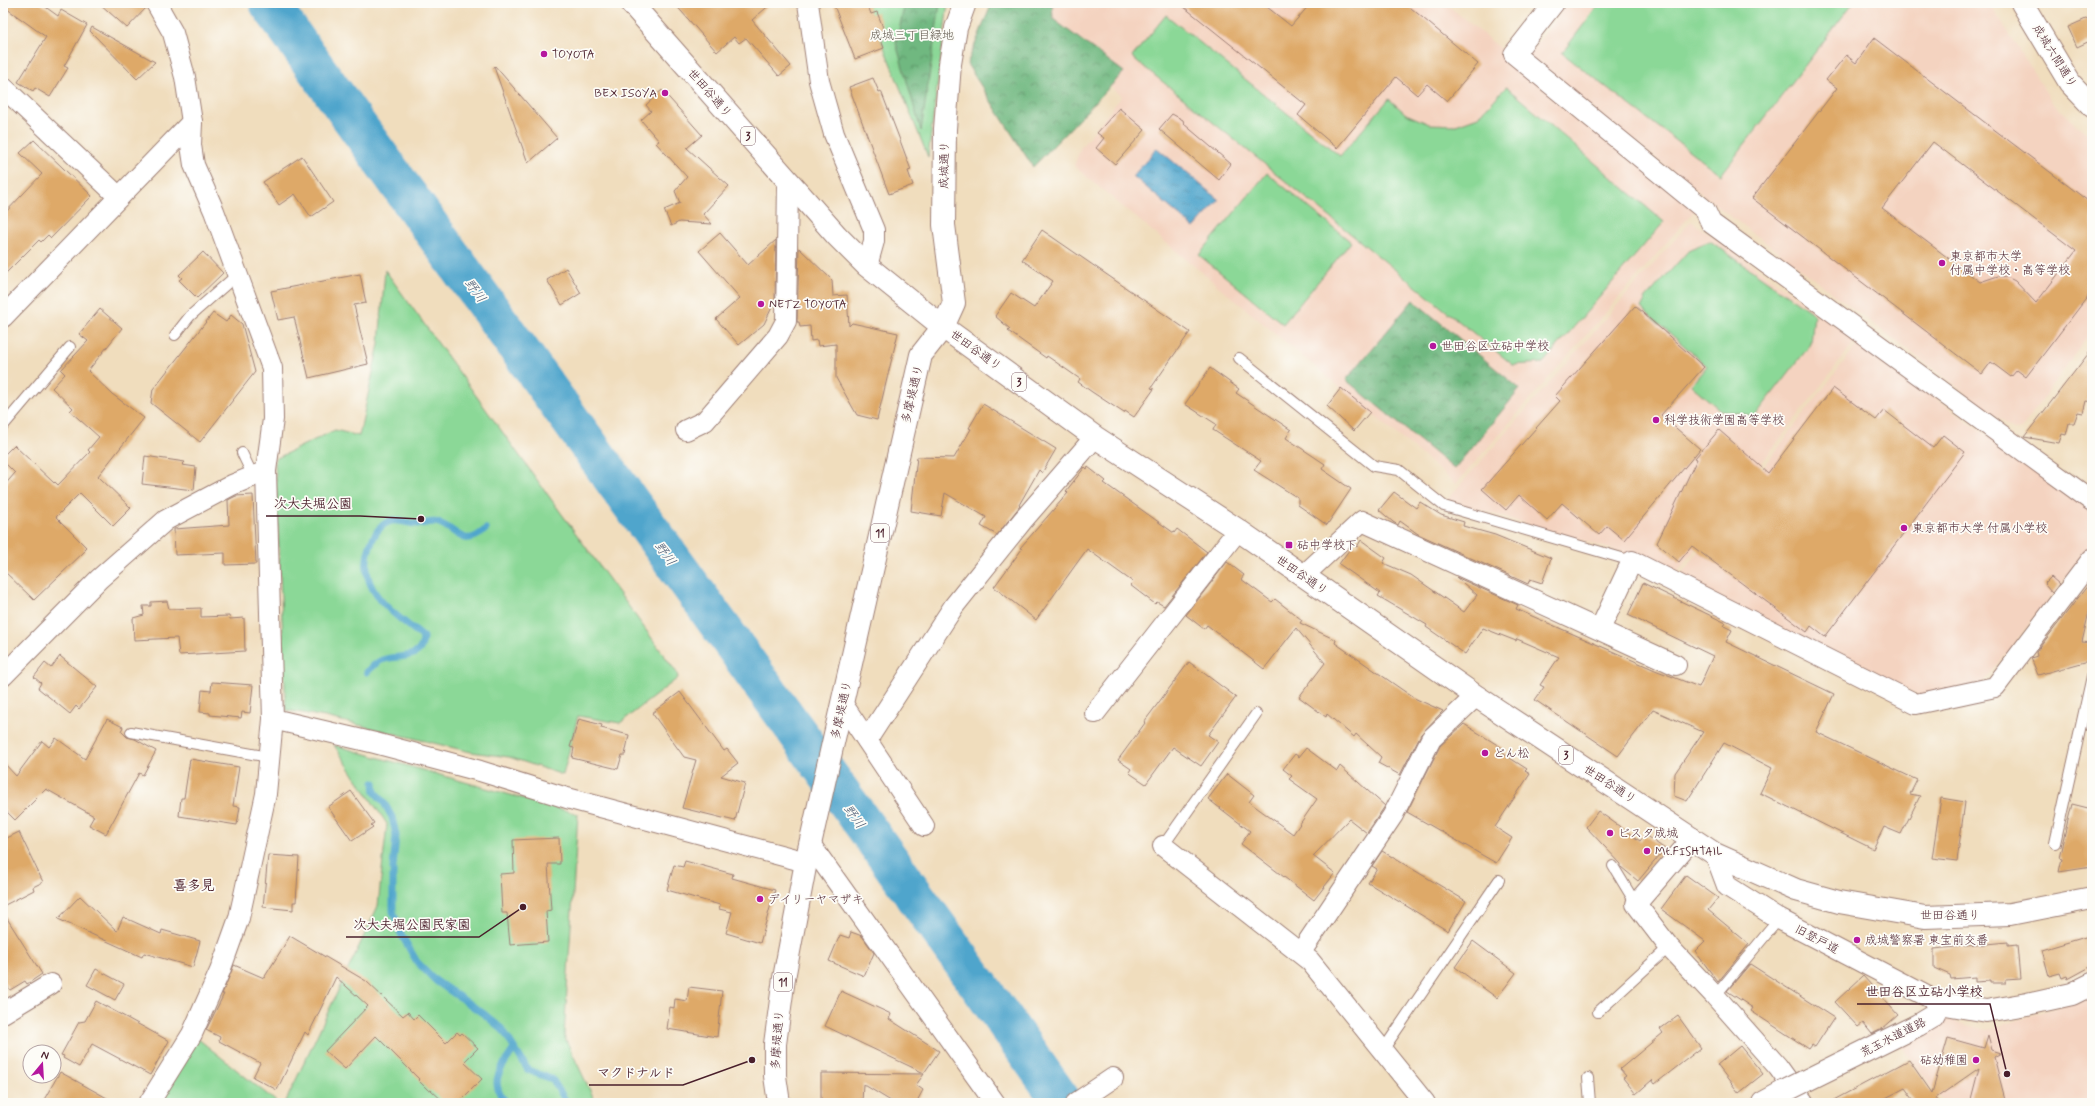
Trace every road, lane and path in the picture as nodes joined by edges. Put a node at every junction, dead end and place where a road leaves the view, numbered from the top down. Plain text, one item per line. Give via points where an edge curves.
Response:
1 (156, 3) edge
2 (631, 3) edge
3 (808, 3) edge
4 (965, 3) edge
5 (1554, 3) edge
6 (2022, 3) edge
7 (3, 87) edge
8 (2092, 106) edge
9 (192, 122) junction
10 (788, 182) junction
11 (119, 197) junction
12 (867, 266) junction
13 (238, 274) junction
14 (3, 317) edge
15 (944, 327) junction
16 (175, 335) dead end
17 (70, 347) dead end
18 (1239, 358) dead end
19 (3, 426) edge
20 (686, 430) dead end
21 (1095, 436) junction
22 (242, 453) dead end
23 (259, 474) junction
24 (2092, 501) edge
25 (1238, 530) junction
26 (2092, 559) edge
27 (1632, 561) junction
28 (1303, 576) junction
29 (1600, 628) junction
30 (1676, 665) dead end
31 (3, 676) edge
32 (2092, 676) edge
33 (1476, 696) junction
34 (841, 708) junction
35 (1095, 713) dead end
36 (1256, 714) dead end
37 (273, 719) junction
38 (131, 732) dead end
39 (866, 740) junction
40 (269, 757) junction
41 (924, 826) dead end
42 (1693, 838) junction
43 (2055, 843) dead end
44 (810, 845) junction
45 (1162, 846) joint
46 (1715, 854) junction
47 (1613, 866) dead end
48 (1499, 880) dead end
49 (2092, 898) edge
50 (1636, 904) junction
51 (1778, 919) junction
52 (1669, 947) junction
53 (1301, 952) junction
54 (51, 984) dead end
55 (2092, 984) edge
56 (1715, 996) junction
57 (1940, 1003) junction
58 (1598, 1012) dead end
59 (3, 1013) edge
60 (1383, 1050) junction
61 (1588, 1078) dead end
62 (1110, 1080) dead end
63 (1803, 1092) edge
64 (149, 1103) edge
65 (779, 1103) edge
66 (995, 1103) edge
67 (1076, 1103) edge
68 (1425, 1103) edge
69 (1590, 1103) edge
70 (1763, 1103) edge

1 - 9 street via 173,33 185,76
2 - 10 main road, 世田谷通り / 3
3 - 12 street via 820,81 834,134 874,230 874,241
4 - 15 main road, 成城通り via 956,28 946,114 944,224 954,303
5 - 24 street via 1514,54 1705,210 1711,223
6 - 8 main road, 成城六間通り via 2070,83
7 - 11 street
9 - 11 street
9 - 13 street via 191,144 194,164
10 - 12 main road, 世田谷通り / 3
10 - 20 street via 786,321 778,336 705,421
11 - 14 street
12 - 15 main road, 世田谷通り / 3
13 - 16 lane via 190,316
13 - 23 street via 272,368 273,420
15 - 21 main road, 世田谷通り / 3
15 - 34 main road, 多摩堤通り / 11 via 921,355
17 - 19 lane
18 - 27 lane via 1374,466 1399,470 1444,506
21 - 25 main road, 世田谷通り / 3
21 - 39 street via 954,606
22 - 23 lane
23 - 31 street via 232,485 166,520 100,579
23 - 37 street
25 - 28 main road, 世田谷通り / 3
25 - 35 street
26 - 27 street via 1995,687 1916,704
27 - 29 street
28 - 29 street via 1362,521
28 - 33 main road, 世田谷通り / 3
29 - 30 street
32 - 43 lane
33 - 42 main road, 世田谷通り / 3
33 - 53 street via 1431,739 1393,815
34 - 39 street
34 - 44 main road, 多摩堤通り / 11
36 - 45 lane
37 - 40 street
37 - 44 street via 480,771 567,798
38 - 40 lane
39 - 41 street
40 - 64 street via 266,794 239,918 220,971 192,1034
42 - 46 main road, 世田谷通り / 3
42 - 50 street
44 - 65 main road, 多摩堤通り / 11 via 778,1012 775,1076
44 - 66 street
45 - 53 street
46 - 49 main road, 世田谷通り / 3 via 1796,890 1839,902 1926,917 2010,914
46 - 51 street, 旧登戸道 via 1727,886
47 - 50 lane
48 - 60 lane
50 - 52 street
51 - 56 lane
51 - 57 street, 旧登戸道
52 - 56 street
52 - 58 lane
53 - 60 street
54 - 59 street
55 - 57 main road via 2072,994 1986,1011
56 - 63 street
57 - 63 main road, 荒玉水道道路 via 1933,1016
60 - 68 street
61 - 69 lane
62 - 67 street
63 - 70 main road, 荒玉水道道路, bridge via 1784,1092

